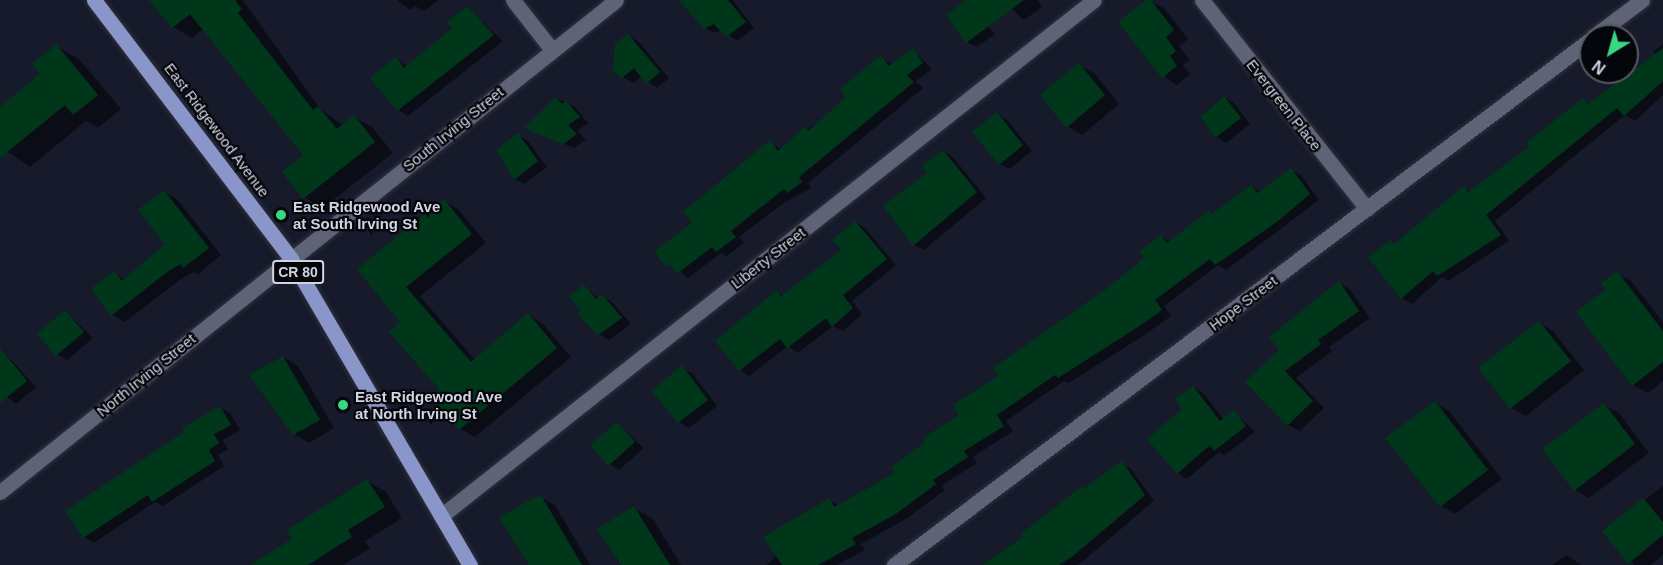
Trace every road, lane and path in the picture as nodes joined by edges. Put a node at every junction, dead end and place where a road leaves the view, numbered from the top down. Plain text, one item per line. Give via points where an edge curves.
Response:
1 (94, 0) edge
2 (513, 0) edge
3 (616, 0) edge
4 (1094, 0) edge
5 (1202, 0) edge
6 (1641, 0) edge
7 (1610, 24) edge
8 (1579, 48) edge
9 (552, 50) junction
10 (1367, 209) junction
11 (291, 259) junction
12 (0, 492) edge
13 (441, 516) junction
14 (898, 564) edge
15 (470, 565) edge

1 - 11 main road, East Ridgewood Avenue / CR 80
2 - 9 street
3 - 9 street, South Irving Street
4 - 13 street, Liberty Street
5 - 10 street, Evergreen Place
6 - 7 street, Hope Street
8 - 10 street, Hope Street
9 - 11 street, South Irving Street
10 - 14 street, Hope Street
11 - 12 street, North Irving Street
11 - 13 main road, East Ridgewood Avenue / CR 80
13 - 15 main road, East Ridgewood Avenue / CR 80

